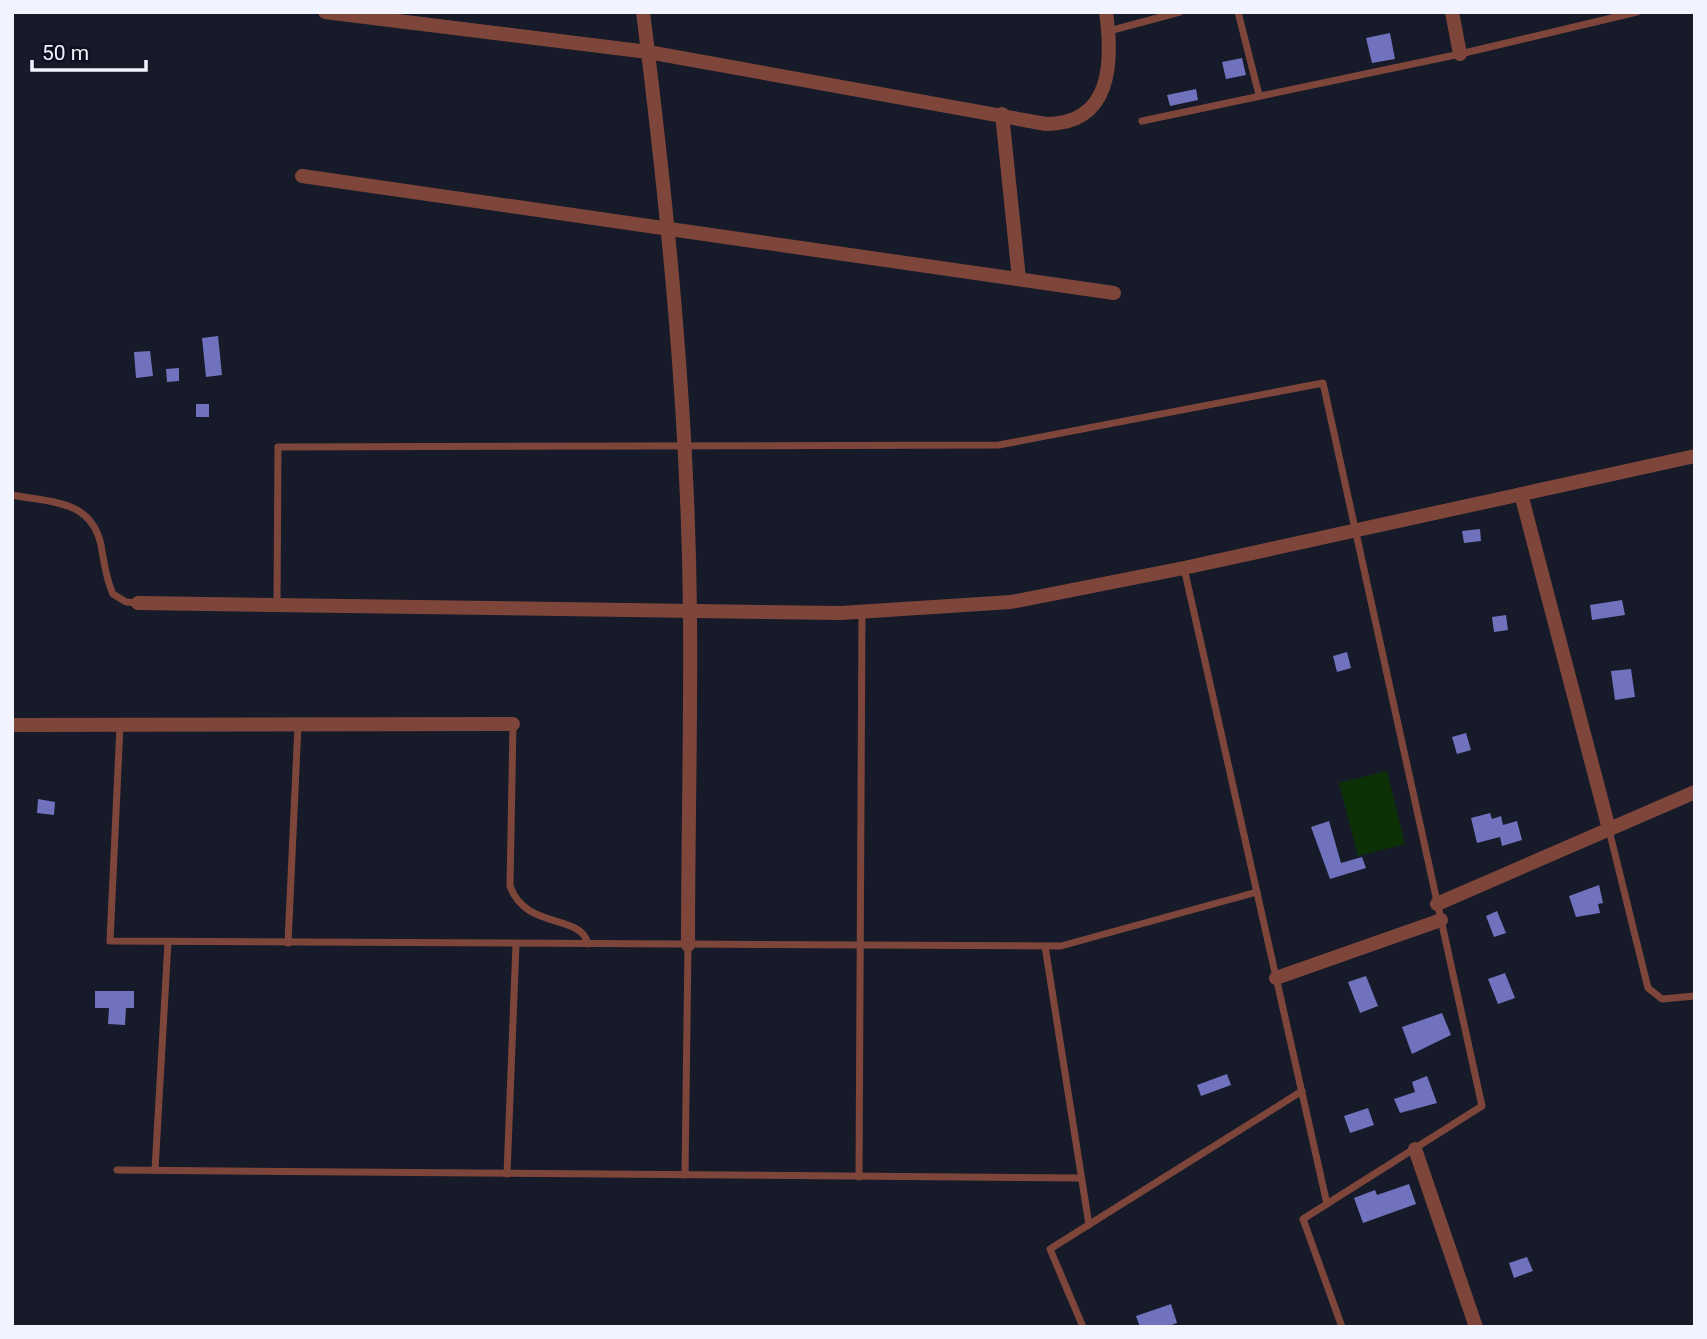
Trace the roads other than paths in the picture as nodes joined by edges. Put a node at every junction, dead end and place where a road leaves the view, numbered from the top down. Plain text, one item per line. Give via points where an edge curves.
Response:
1 (325, 12) edge
2 (643, 12) edge
3 (1106, 12) edge
4 (1180, 12) edge
5 (1238, 12) edge
6 (1452, 12) edge
7 (1636, 12) edge
8 (1109, 32) junction
9 (648, 52) junction
10 (1461, 54) junction
11 (1259, 96) junction
12 (1002, 114) junction
13 (1142, 121) dead end
14 (302, 176) dead end
15 (669, 226) junction
16 (1019, 279) junction
17 (1114, 293) dead end
18 (684, 446) junction
19 (1695, 456) edge
20 (1521, 494) junction
21 (12, 495) edge
22 (1355, 529) junction
23 (1184, 568) junction
24 (138, 603) joint
25 (277, 605) junction
26 (690, 611) junction
27 (862, 612) junction
28 (513, 724) joint
29 (12, 725) edge
30 (298, 725) junction
31 (120, 726) junction
32 (1695, 792) edge
33 (1609, 830) junction
34 (1257, 892) junction
35 (1437, 904) junction
36 (1441, 920) junction
37 (167, 942) junction
38 (288, 943) junction
39 (516, 944) junction
40 (588, 944) junction
41 (688, 944) junction
42 (860, 946) junction
43 (1045, 946) junction
44 (1276, 978) junction
45 (1695, 996) edge
46 (1302, 1091) junction
47 (1415, 1149) junction
48 (117, 1170) dead end
49 (155, 1170) junction
50 (507, 1174) junction
51 (685, 1175) junction
52 (859, 1177) junction
53 (1081, 1178) junction
54 (1327, 1204) junction
55 (1089, 1224) junction
56 (1083, 1327) edge
57 (1342, 1327) edge
58 (1476, 1327) edge

1 - 9 street
2 - 9 street
3 - 8 street
4 - 8 lane
5 - 11 lane
6 - 10 street
7 - 10 lane
8 - 12 street via 1111,58 1097,101 1089,110 1062,124
9 - 12 street
9 - 15 street
10 - 11 lane
11 - 13 lane
12 - 16 street
14 - 15 street
15 - 16 street
15 - 18 street
16 - 17 street
18 - 22 lane via 999,445 1323,383
18 - 25 lane via 278,447
18 - 26 street
19 - 20 street
20 - 22 street
20 - 33 street
21 - 24 lane via 86,514 97,530 113,594
22 - 23 street
22 - 35 lane
23 - 27 street via 1011,602
23 - 34 lane
24 - 25 street
25 - 26 street
26 - 27 street
26 - 41 street
27 - 42 lane
28 - 30 street
28 - 40 lane via 510,886 524,908 577,929
29 - 31 street
30 - 31 street
30 - 38 lane
31 - 37 lane via 110,941
32 - 33 street
33 - 35 street
33 - 45 lane via 1648,988 1662,999
34 - 43 lane via 1082,943
34 - 44 lane
35 - 36 lane
36 - 44 street
36 - 47 lane via 1482,1107
37 - 38 lane
37 - 49 lane
38 - 39 lane
39 - 40 lane
39 - 50 lane
40 - 41 lane
41 - 42 lane
41 - 51 lane
42 - 43 lane
42 - 52 lane
43 - 53 lane
44 - 46 lane
46 - 54 lane
46 - 55 lane
47 - 54 lane
47 - 58 street
48 - 49 lane
49 - 50 lane
50 - 51 lane
51 - 52 lane
52 - 53 lane
53 - 55 lane
54 - 57 lane via 1303,1219
55 - 56 lane via 1051,1250

